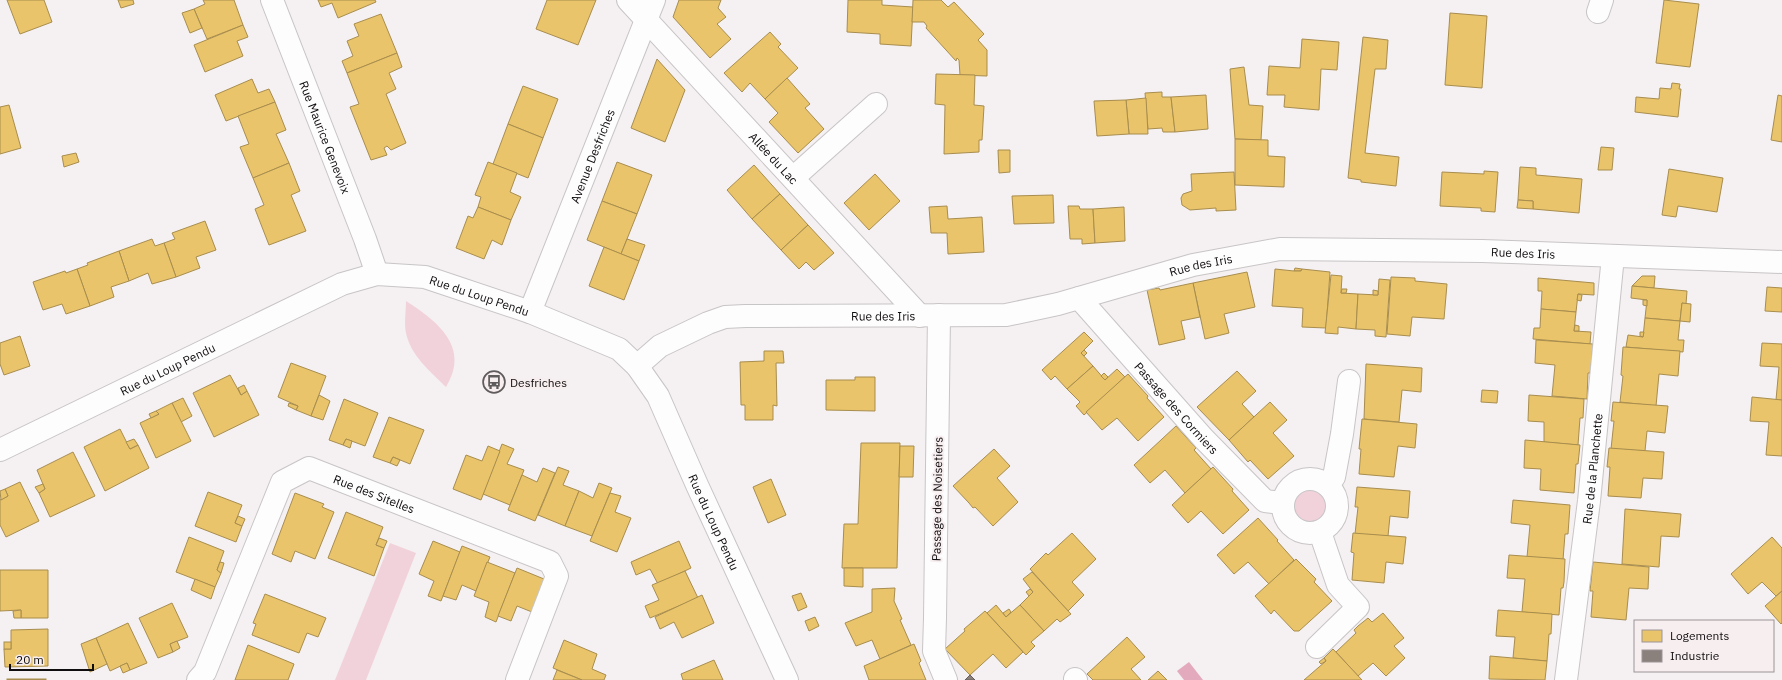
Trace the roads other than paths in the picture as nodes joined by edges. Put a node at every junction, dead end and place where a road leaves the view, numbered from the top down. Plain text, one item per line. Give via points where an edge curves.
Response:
1 (272, 0) edge
2 (628, 0) edge
3 (651, 10) edge
4 (876, 104) dead end
5 (794, 178) junction
6 (1613, 256) junction
7 (1782, 262) edge
8 (377, 274) junction
9 (1079, 298) junction
10 (530, 312) junction
11 (929, 315) junction
12 (637, 366) junction
13 (1349, 381) dead end
14 (0, 450) edge
15 (1328, 485) junction
16 (1282, 503) junction
17 (1320, 532) junction
18 (1317, 647) dead end
19 (198, 680) edge
20 (517, 680) edge
21 (787, 680) edge
22 (946, 680) edge
23 (1566, 680) edge

1 - 8 street, Rue Maurice Genevoix
2 - 3 street, Allée du Lac
3 - 5 street, Allée du Lac
3 - 10 street, Avenue Desfriches
4 - 5 street
5 - 11 street, Allée du Lac
6 - 7 street, Rue des Iris
6 - 9 street, Rue des Iris via 1482,251 1280,249 1193,265
6 - 23 street, Rue de la Planchette via 1589,502
8 - 10 street, Rue du Loup Pendu via 425,277
8 - 14 street, Rue du Loup Pendu via 342,284
9 - 11 street, Rue des Iris via 1006,315
9 - 16 street, Passage des Cormiers via 1204,439 1266,502
10 - 12 street, Rue du Loup Pendu via 619,349
11 - 12 street, Rue des Iris via 725,317 660,346
11 - 22 street, Passage des Noisetiers via 936,618 934,651
12 - 21 street, Rue du Loup Pendu via 658,396
13 - 15 street via 1334,477
15 - 16 street via 1320,481 1303,479 1289,488
15 - 17 street via 1337,501 1337,511 1328,527
16 - 17 street via 1286,521 1293,528 1310,534
17 - 18 street via 1338,585 1358,607
19 - 20 street, Rue des Sitelles via 206,672 282,482 309,468 550,562 557,576

